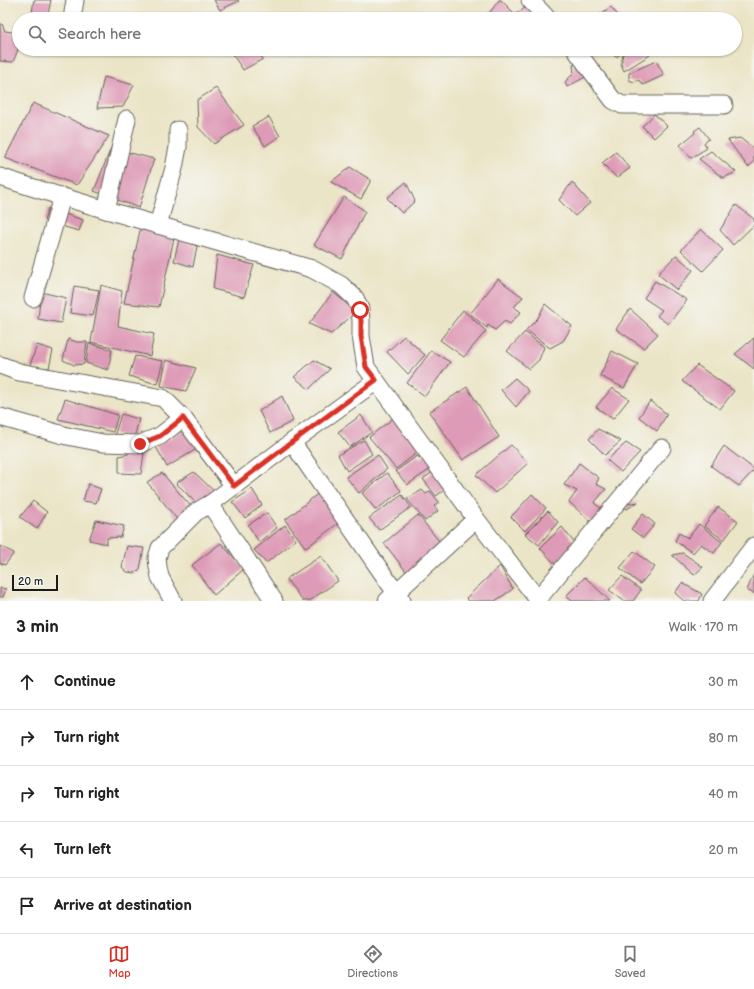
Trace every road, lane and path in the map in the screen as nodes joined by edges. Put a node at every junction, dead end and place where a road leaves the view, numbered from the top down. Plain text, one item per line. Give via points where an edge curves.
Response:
1 (75, 0) edge
2 (530, 0) edge
3 (73, 12) edge
4 (541, 12) edge
5 (580, 56) edge
6 (724, 105) dead end
7 (127, 119) dead end
8 (178, 130) dead end
9 (0, 177) edge
10 (62, 197) junction
11 (106, 210) junction
12 (158, 226) junction
13 (33, 298) dead end
14 (0, 365) edge
15 (376, 380) junction
16 (0, 417) edge
17 (183, 418) junction
18 (292, 442) junction
19 (662, 448) dead end
20 (234, 486) junction
21 (210, 504) junction
22 (476, 519) junction
23 (754, 546) edge
24 (395, 598) edge
25 (538, 600) edge
26 (173, 601) edge
27 (274, 601) edge
28 (713, 601) edge

1 - 3 street
2 - 4 street
5 - 6 street via 613,100 622,105
7 - 11 street
8 - 12 street via 174,168
9 - 10 street
10 - 11 street
10 - 13 street
11 - 12 street
12 - 15 street via 312,269 341,285 355,298 360,310 366,367
14 - 17 street via 19,372 164,398
15 - 18 street
15 - 22 street
16 - 17 street via 67,436 103,443 140,444 160,436
17 - 20 street
18 - 20 street
18 - 24 street
19 - 25 street
20 - 21 street
21 - 26 street via 196,512 160,548 157,558 160,577
21 - 27 street
22 - 24 street
22 - 25 street
23 - 28 street

